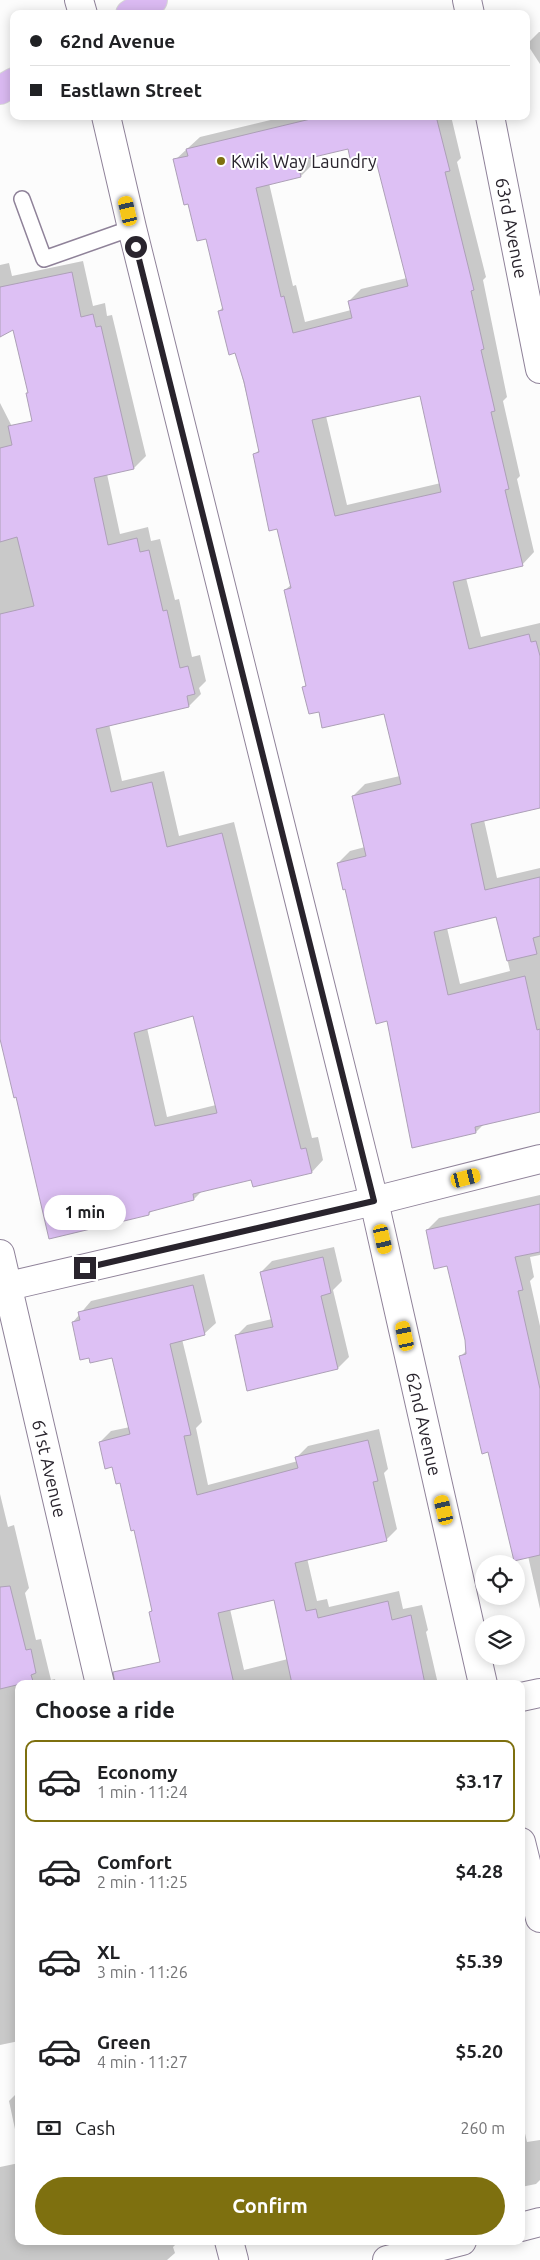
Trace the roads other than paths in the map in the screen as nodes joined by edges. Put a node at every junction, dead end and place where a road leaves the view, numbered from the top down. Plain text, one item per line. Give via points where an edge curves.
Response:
1 (153, 0) edge
2 (137, 10) edge
3 (107, 120) edge
4 (491, 120) edge
5 (22, 199) dead end
6 (132, 228) junction
7 (540, 369) edge
8 (540, 1159) edge
9 (374, 1201) junction
10 (0, 1254) edge
11 (4, 1287) edge
12 (99, 1680) edge
13 (482, 1680) edge
14 (540, 1693) edge
15 (525, 1696) edge
16 (525, 1858) edge
17 (540, 1918) edge
18 (540, 2222) edge
19 (525, 2226) edge
20 (230, 2245) edge
21 (446, 2245) edge
22 (234, 2260) edge
23 (387, 2260) edge

1 - 2 main road
3 - 6 street, 62nd Avenue
4 - 7 street, 63rd Avenue
5 - 6 lane via 44,260
6 - 9 street, 62nd Avenue
8 - 9 street
9 - 11 street
9 - 13 street, 62nd Avenue
10 - 11 street, 61st Avenue
11 - 12 street, 61st Avenue
14 - 15 street
16 - 17 street
18 - 19 street
20 - 22 street
21 - 23 street

